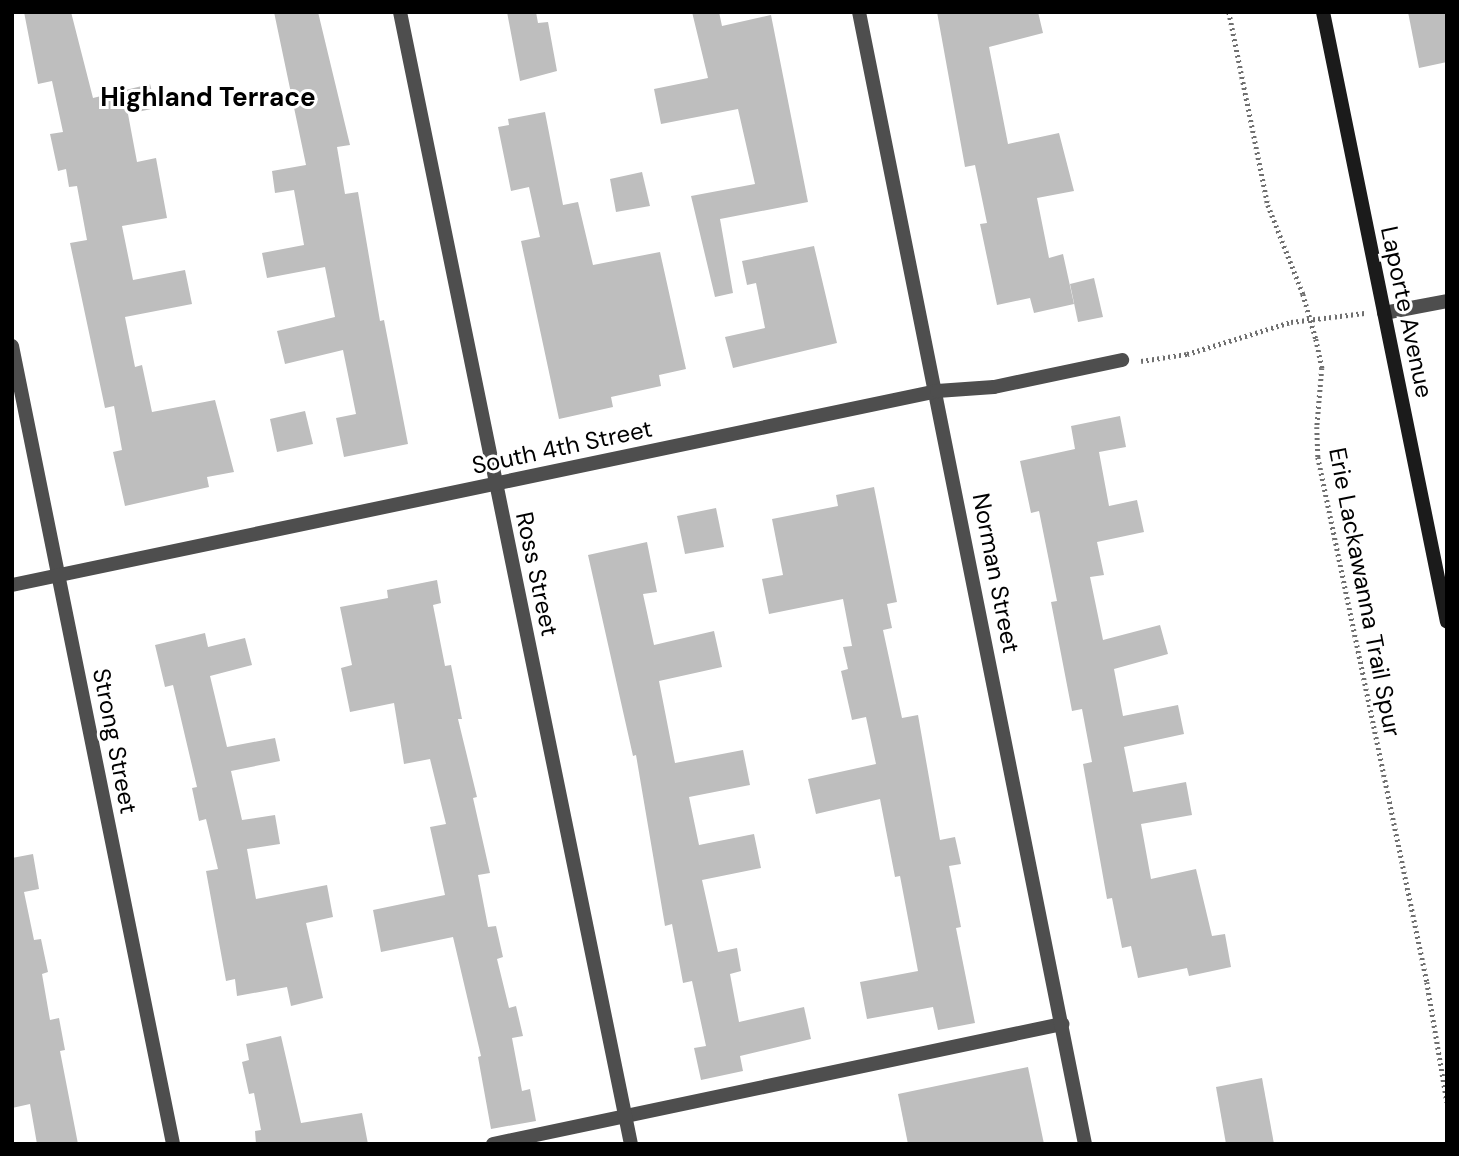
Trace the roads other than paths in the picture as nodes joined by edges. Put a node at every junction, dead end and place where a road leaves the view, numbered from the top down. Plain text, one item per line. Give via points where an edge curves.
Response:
1 (400, 12) edge
2 (859, 12) edge
3 (1323, 12) edge
4 (1447, 301) edge
5 (1384, 313) junction
6 (12, 346) edge
7 (1122, 360) road end
8 (937, 391) junction
9 (495, 484) junction
10 (58, 576) junction
11 (12, 585) edge
12 (1447, 622) edge
13 (1062, 1024) junction
14 (625, 1116) junction
15 (173, 1144) edge
16 (493, 1144) edge
17 (631, 1144) edge
18 (1085, 1144) edge

1 - 9 street, Ross Street
2 - 8 street, Norman Street
3 - 5 street, Laporte Avenue
4 - 5 street
5 - 12 street, Laporte Avenue
6 - 10 street, Strong Street
7 - 8 street, South 4th Street via 993,387
8 - 9 street, South 4th Street
8 - 13 street, Norman Street
9 - 10 street, South 4th Street
9 - 14 street, Ross Street
10 - 11 street, South 4th Street
10 - 15 street, Strong Street
13 - 14 street
13 - 18 street, Norman Street
14 - 16 street
14 - 17 street, Ross Street

